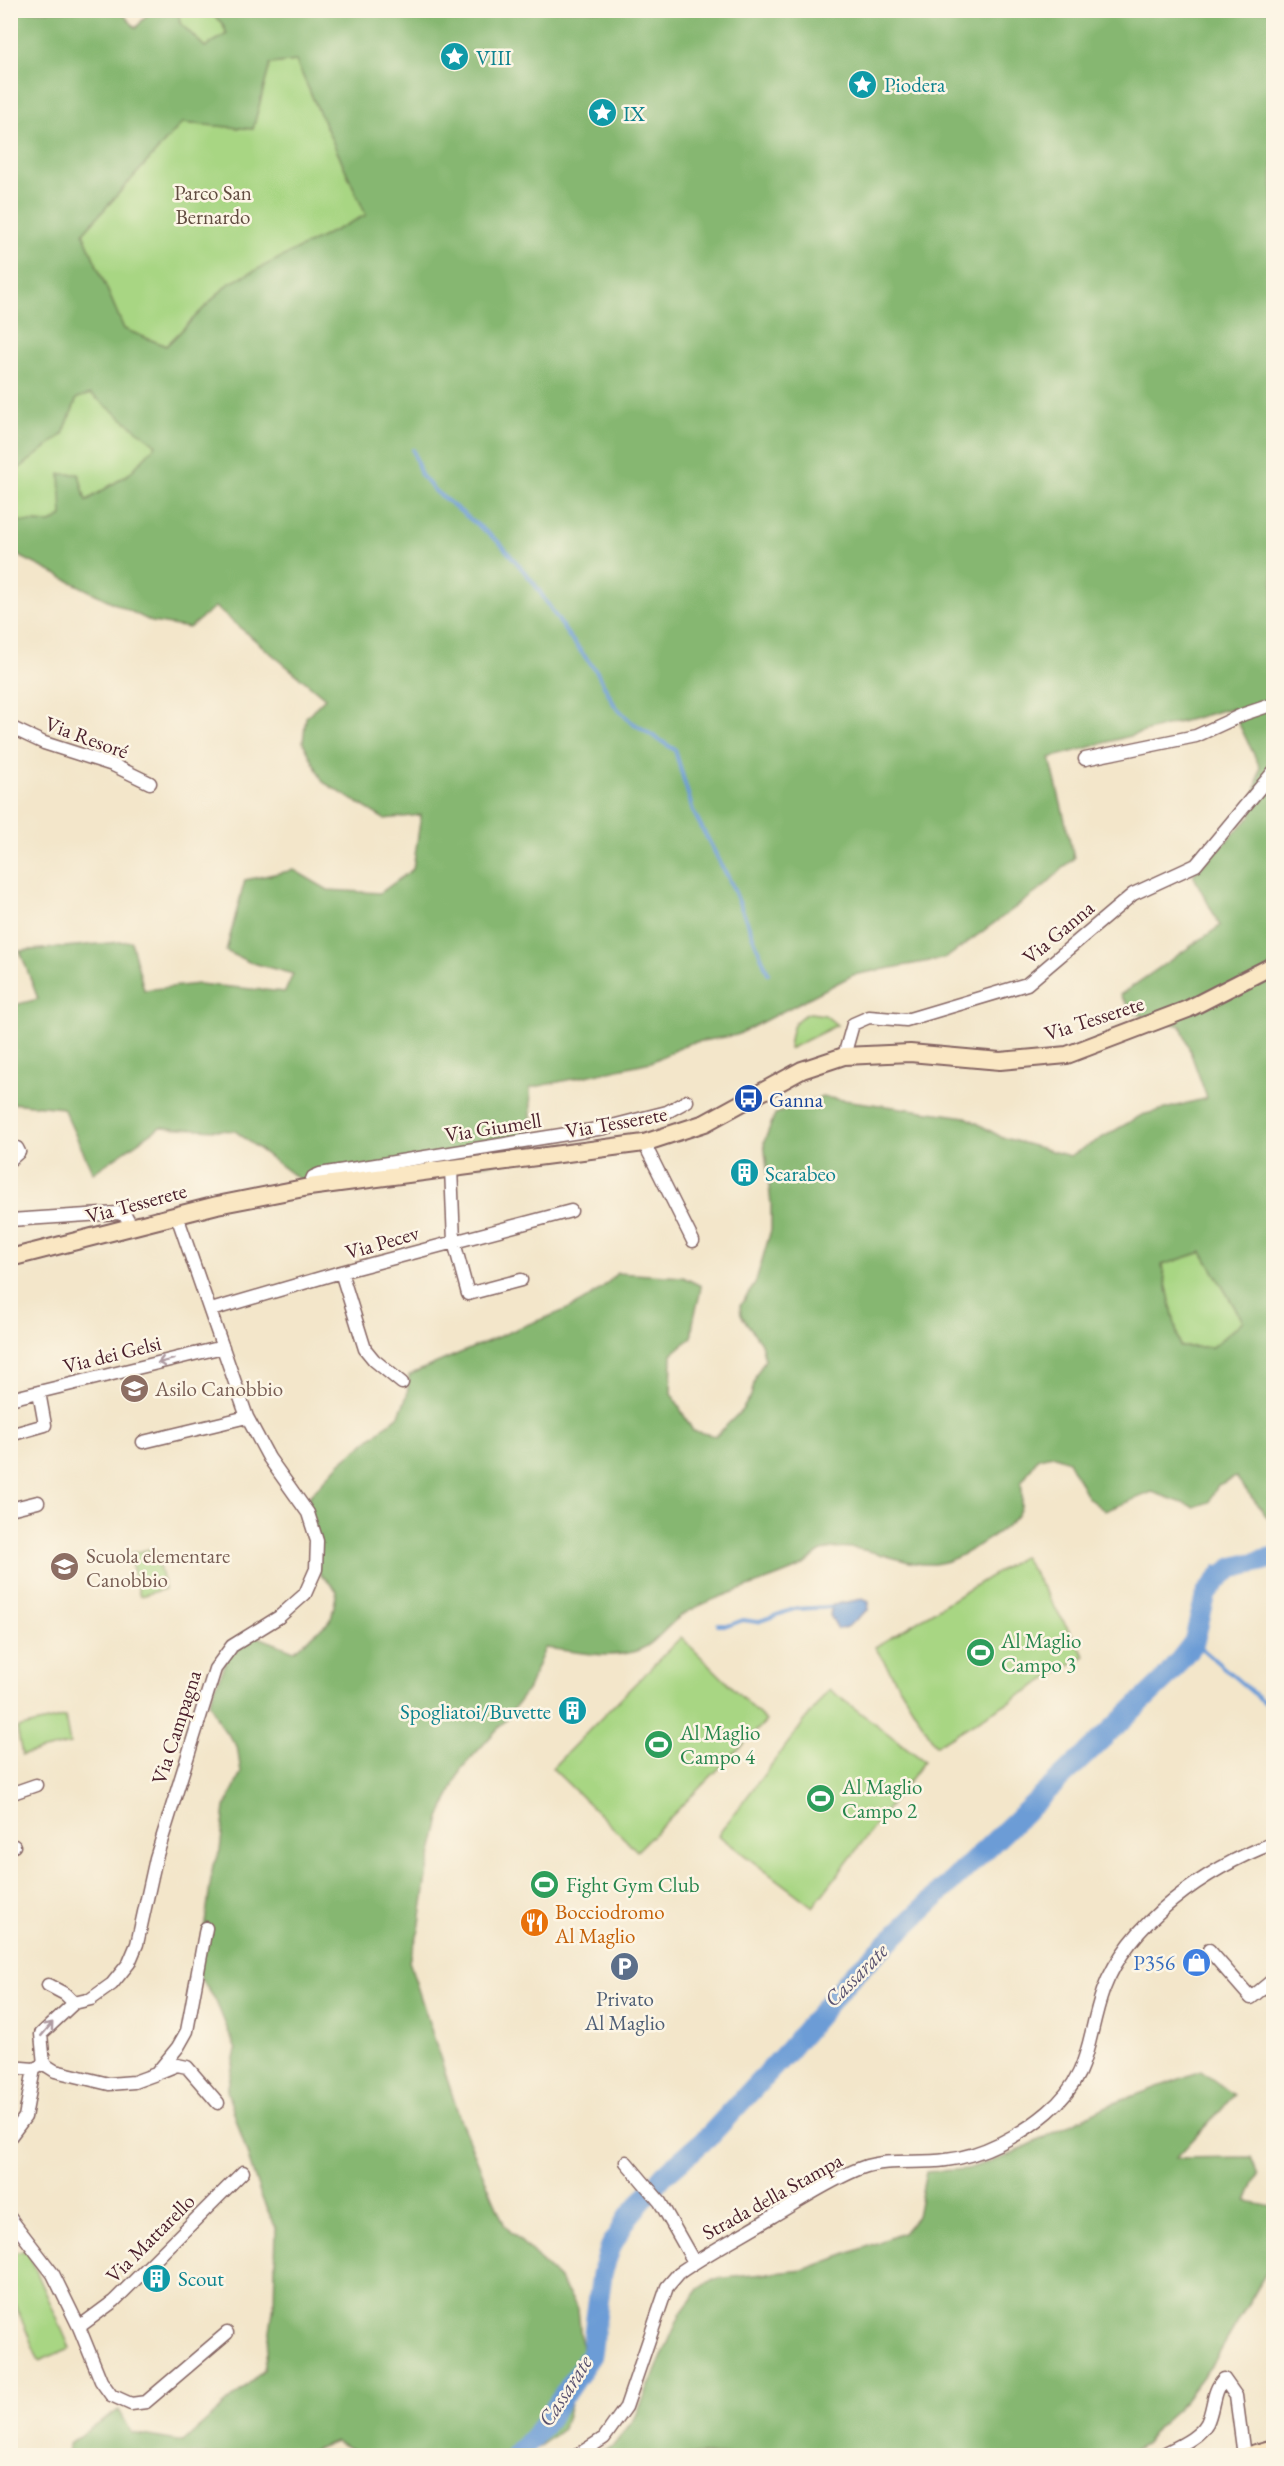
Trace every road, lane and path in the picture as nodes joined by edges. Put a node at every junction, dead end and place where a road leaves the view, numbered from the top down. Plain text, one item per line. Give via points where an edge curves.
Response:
1 (1274, 704) edge
2 (10, 727) edge
3 (1085, 759) dead end
4 (1274, 771) edge
5 (150, 783) dead end
6 (1274, 965) edge
7 (844, 1056) junction
8 (687, 1101) dead end
9 (644, 1143) junction
10 (10, 1146) edge
11 (10, 1160) edge
12 (451, 1168) junction
13 (309, 1187) junction
14 (571, 1211) dead end
15 (177, 1216) junction
16 (10, 1220) edge
17 (132, 1227) junction
18 (693, 1241) dead end
19 (454, 1242) junction
20 (10, 1258) edge
21 (341, 1272) junction
22 (521, 1280) dead end
23 (211, 1310) junction
24 (223, 1347) junction
25 (402, 1383) dead end
26 (39, 1392) junction
27 (10, 1399) edge
28 (247, 1416) junction
29 (10, 1434) edge
30 (142, 1442) dead end
31 (38, 1502) dead end
32 (10, 1509) edge
33 (36, 1785) dead end
34 (10, 1794) edge
35 (1274, 1843) edge
36 (206, 1928) dead end
37 (1209, 1950) dead end
38 (1274, 1979) edge
39 (48, 1985) dead end
40 (74, 2003) junction
41 (39, 2066) junction
42 (10, 2067) edge
43 (156, 2074) junction
44 (218, 2103) dead end
45 (10, 2138) edge
46 (626, 2162) dead end
47 (243, 2172) dead end
48 (10, 2218) edge
49 (694, 2262) junction
50 (79, 2326) junction
51 (227, 2333) dead end
52 (1257, 2453) edge
53 (576, 2456) edge
54 (1160, 2456) edge

1 - 3 street via 1196,736
2 - 5 street, Via Resoré
4 - 7 street, Via Ganna via 1196,865 1133,894 1027,984 906,1020 864,1018 853,1024
6 - 7 main road, Via Tesserete via 1188,1009 1096,1046 1056,1057 1000,1061 910,1053
7 - 9 main road, Via Tesserete via 802,1070 705,1123
8 - 13 street, Via Giumell via 667,1112 604,1128 320,1174 313,1177
9 - 12 main road, Via Tesserete
9 - 18 street
10 - 11 street via 19,1152
12 - 13 main road, Via Tesserete
12 - 19 street
13 - 15 main road, Via Tesserete
14 - 19 street, Via Pecev
15 - 17 main road, Via Tesserete
15 - 23 street, Via Campagna
16 - 17 street via 118,1213 126,1216
17 - 20 main road, Via Tesserete
19 - 21 street, Via Pecev
19 - 22 street via 468,1294
21 - 23 street
21 - 25 street, Via Pecev via 365,1349
23 - 24 street, Via Campagna
24 -> 26 street, Via dei Gelsi
24 - 28 street, Via Campagna
26 - 27 street, Via dei Gelsi
26 - 29 street via 45,1425
28 - 30 street
28 - 40 street, Via Campagna via 269,1458 308,1514 317,1540 316,1569 305,1594 279,1617 232,1646 220,1660 206,1693 156,1858 133,1955 112,1984 92,2000
31 - 32 street
33 - 34 street
35 - 49 street, Strada della Stampa via 1234,1859 1197,1882 1132,1941 1103,1990 1083,2066 1058,2104 1031,2125 963,2157 861,2168
36 - 43 street via 187,2031
37 - 38 street via 1251,1998
39 - 40 street
41 -> 40 street, Via Campagna via 41,2034
41 - 42 street
41 - 43 street via 109,2084 134,2082
41 - 45 street via 25,2117
43 - 44 street via 177,2065 187,2067
46 - 49 street via 660,2202
47 - 50 street, Via Mattarello via 114,2301
48 - 50 street via 48,2266
49 - 53 street, Strada della Stampa via 668,2287 618,2420 604,2438
50 - 51 street via 104,2386 111,2395 136,2405 149,2401
52 - 54 street via 1236,2396 1224,2379 1202,2429

